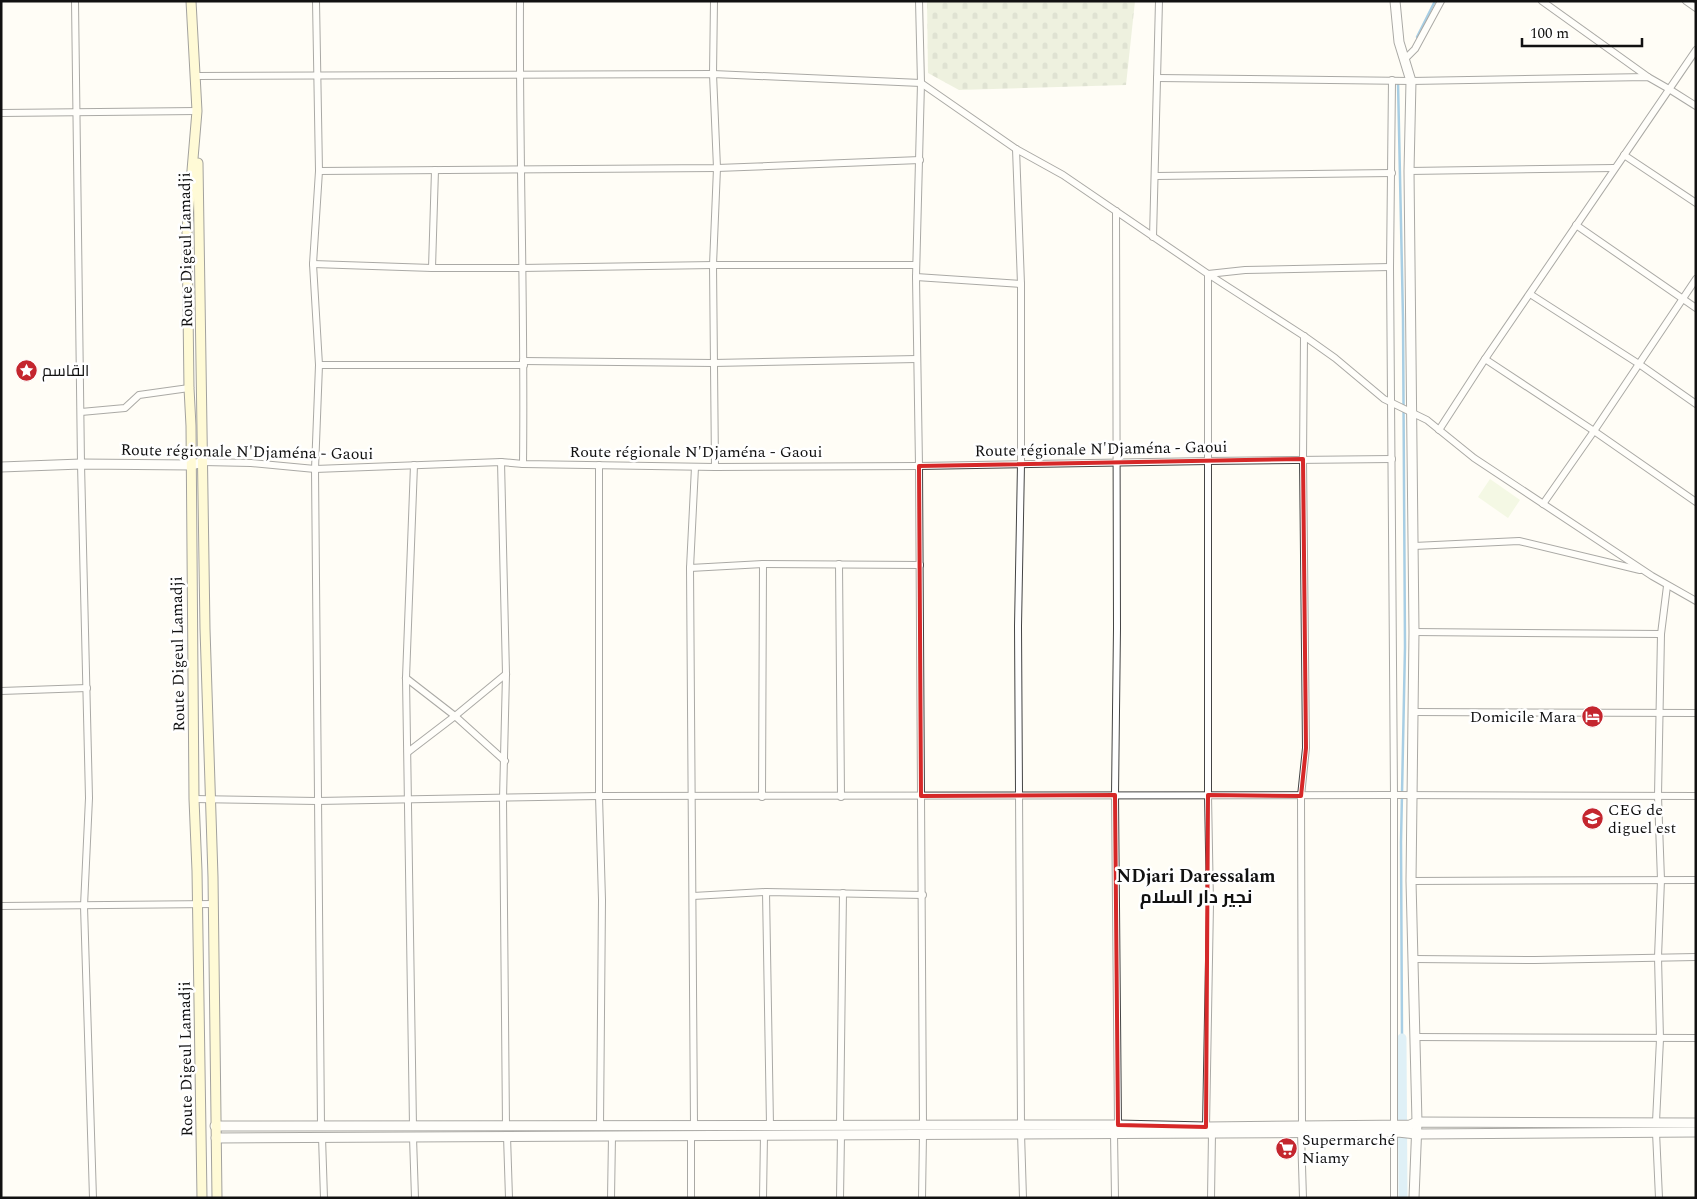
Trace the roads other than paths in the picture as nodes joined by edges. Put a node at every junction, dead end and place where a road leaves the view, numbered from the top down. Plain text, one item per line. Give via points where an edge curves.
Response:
1 (76, 1) edge
2 (191, 1) edge
3 (197, 1) edge
4 (316, 1) edge
5 (520, 1) edge
6 (714, 1) edge
7 (919, 1) edge
8 (1158, 1) edge
9 (1395, 1) edge
10 (1441, 1) edge
11 (1542, 1) edge
12 (1686, 1) edge
13 (1696, 8) edge
14 (1696, 50) edge
15 (1405, 59) junction
16 (318, 74) junction
17 (519, 74) junction
18 (713, 74) junction
19 (197, 76) junction
20 (1648, 77) junction
21 (1157, 78) junction
22 (1392, 80) junction
23 (1411, 81) junction
24 (921, 83) junction
25 (1669, 89) junction
26 (1696, 106) edge
27 (197, 111) junction
28 (1, 113) edge
29 (76, 113) junction
30 (1016, 149) junction
31 (1624, 155) junction
32 (920, 160) junction
33 (717, 168) junction
34 (1614, 168) junction
35 (521, 169) junction
36 (319, 170) junction
37 (435, 170) junction
38 (1409, 171) junction
39 (1392, 173) junction
40 (1156, 176) junction
41 (1696, 203) edge
42 (1116, 211) junction
43 (1576, 225) junction
44 (1154, 237) junction
45 (313, 264) junction
46 (713, 265) junction
47 (916, 265) junction
48 (1390, 266) junction
49 (432, 268) junction
50 (521, 268) junction
51 (1208, 274) junction
52 (916, 277) junction
53 (1696, 279) edge
54 (1021, 284) junction
55 (1530, 294) junction
56 (1682, 299) junction
57 (1696, 308) edge
58 (1304, 336) junction
59 (917, 359) junction
60 (1485, 359) junction
61 (524, 363) junction
62 (713, 363) junction
63 (1639, 364) junction
64 (319, 365) junction
65 (189, 388) junction
66 (1394, 404) junction
67 (1696, 404) edge
68 (1411, 411) junction
69 (81, 412) junction
70 (1439, 430) junction
71 (1594, 431) junction
72 (1303, 459) junction
73 (1392, 459) junction
74 (1209, 461) junction
75 (203, 462) junction
76 (501, 462) junction
77 (1117, 462) junction
78 (81, 464) junction
79 (523, 464) junction
80 (1021, 464) junction
81 (192, 465) junction
82 (414, 465) junction
83 (599, 465) junction
84 (919, 466) junction
85 (1, 467) edge
86 (695, 467) junction
87 (715, 467) junction
88 (315, 469) junction
89 (1696, 502) edge
90 (1543, 504) junction
91 (1414, 546) junction
92 (763, 564) junction
93 (839, 564) junction
94 (920, 565) junction
95 (690, 568) junction
96 (1644, 571) junction
97 (1667, 586) junction
98 (1695, 599) edge
99 (1414, 632) junction
100 (1661, 634) junction
101 (506, 674) junction
102 (406, 678) junction
103 (87, 688) junction
104 (1, 691) edge
105 (1414, 712) junction
106 (1660, 713) junction
107 (1696, 713) edge
108 (455, 716) junction
109 (408, 752) junction
110 (504, 761) junction
111 (1115, 795) junction
112 (1208, 795) junction
113 (1394, 795) junction
114 (599, 796) junction
115 (691, 796) junction
116 (921, 796) junction
117 (1019, 796) junction
118 (1301, 796) junction
119 (1411, 796) junction
120 (1658, 796) junction
121 (1696, 796) edge
122 (762, 797) junction
123 (841, 797) junction
124 (194, 799) junction
125 (210, 799) junction
126 (503, 799) junction
127 (408, 800) junction
128 (317, 801) junction
129 (1661, 880) junction
130 (1696, 880) edge
131 (1411, 881) junction
132 (766, 892) junction
133 (843, 893) junction
134 (923, 894) junction
135 (693, 896) junction
136 (198, 904) junction
137 (213, 904) junction
138 (1, 906) edge
139 (84, 906) junction
140 (1658, 957) junction
141 (1696, 957) edge
142 (1414, 959) junction
143 (1414, 1037) junction
144 (1696, 1038) edge
145 (1660, 1039) junction
146 (1656, 1122) junction
147 (1696, 1123) edge
148 (694, 1125) junction
149 (770, 1125) junction
150 (215, 1126) junction
151 (320, 1126) junction
152 (413, 1126) junction
153 (506, 1126) junction
154 (600, 1126) junction
155 (1397, 1128) junction
156 (1413, 1128) junction
157 (1021, 1129) junction
158 (1116, 1129) junction
159 (1301, 1129) junction
160 (840, 1130) junction
161 (923, 1130) junction
162 (1209, 1130) junction
163 (1656, 1132) junction
164 (1696, 1132) edge
165 (764, 1135) junction
166 (507, 1136) junction
167 (612, 1136) junction
168 (691, 1136) junction
169 (322, 1137) junction
170 (413, 1137) junction
171 (216, 1138) junction
172 (93, 1198) edge
173 (202, 1198) edge
174 (216, 1198) edge
175 (324, 1198) edge
176 (415, 1198) edge
177 (509, 1198) edge
178 (611, 1198) edge
179 (691, 1198) edge
180 (763, 1198) edge
181 (840, 1198) edge
182 (922, 1198) edge
183 (1023, 1198) edge
184 (1116, 1198) edge
185 (1210, 1198) edge
186 (1303, 1198) edge
187 (1394, 1198) edge
188 (1414, 1198) edge
189 (1659, 1198) edge

1 - 29 street
2 - 27 main road, Route Digeul Lamadji
3 - 19 main road, Route Digeul Lamadji
4 - 16 street
5 - 17 street
6 - 18 street
7 - 24 street
8 - 21 street
9 - 15 street via 1399,42
10 - 15 street via 1415,49
11 - 20 street
12 - 13 street
14 - 25 street
15 - 23 street
16 - 17 street
16 - 19 street
16 - 36 street
17 - 18 street
17 - 35 street
18 - 24 street
18 - 33 street
19 - 27 main road, Route Digeul Lamadji
20 - 23 street
20 - 25 street
21 - 22 street
21 - 40 street
22 - 23 street
22 - 39 street
23 - 38 street
24 - 30 street
24 - 32 street
25 - 26 street
25 - 31 street
27 - 29 street
27 - 65 main road, Route Digeul Lamadji via 188,230
27 - 75 main road, Route Digeul Lamadji
28 - 29 street
29 - 69 street
30 - 42 street via 1063,175
30 - 54 street
31 - 34 street
31 - 41 street
32 - 33 street
32 - 47 street
33 - 35 street
33 - 46 street
34 - 38 street
34 - 43 street
35 - 37 street
35 - 50 street
36 - 37 street
36 - 45 street
37 - 49 street
38 - 68 street
39 - 40 street
39 - 48 street
40 - 44 street
42 - 44 street
42 - 77 street
43 - 55 street
43 - 56 street
44 - 51 street
45 - 49 street
45 - 64 street
46 - 47 street
46 - 50 street
46 - 62 street
47 - 52 street
48 - 51 street
48 - 66 street
49 - 50 street
50 - 61 street
51 - 58 street
51 - 74 street
52 - 54 street
52 - 59 street
53 - 56 street
54 - 80 street
55 - 60 street
55 - 63 street
56 - 57 street
56 - 63 street
58 - 66 street
58 - 72 street
59 - 62 street
59 - 84 street
60 - 70 street
60 - 71 street
61 - 62 street
61 - 64 street
61 - 79 street
62 - 87 street
63 - 67 street
63 - 71 street
64 - 88 street
65 - 69 street via 139,395 124,408
65 - 81 main road, Route Digeul Lamadji
66 - 68 street
66 - 73 street
68 - 70 street
68 - 91 street
69 - 78 street
70 - 90 street
71 - 89 street
71 - 90 street
72 - 73 street, Route régionale N'Djaména - Gaoui
72 - 74 street, Route régionale N'Djaména - Gaoui
72 - 118 street via 1306,748
73 - 113 street
74 - 77 street, Route régionale N'Djaména - Gaoui
74 - 112 street
75 - 81 street, Route régionale N'Djaména - Gaoui
75 - 88 street, Route régionale N'Djaména - Gaoui
75 - 125 main road, Route Digeul Lamadji
76 - 79 street, Route régionale N'Djaména - Gaoui
76 - 82 street, Route régionale N'Djaména - Gaoui
76 - 101 street
77 - 80 street, Route régionale N'Djaména - Gaoui
77 - 111 street
78 - 81 street, Route régionale N'Djaména - Gaoui
78 - 85 street, Route régionale N'Djaména - Gaoui
78 - 103 street
79 - 83 street, Route régionale N'Djaména - Gaoui
80 - 84 street, Route régionale N'Djaména - Gaoui
80 - 117 street
81 - 124 main road, Route Digeul Lamadji
82 - 88 street, Route régionale N'Djaména - Gaoui
82 - 102 street
83 - 86 street, Route régionale N'Djaména - Gaoui
83 - 114 street
84 - 87 street, Route régionale N'Djaména - Gaoui
84 - 94 street
86 - 87 street, Route régionale N'Djaména - Gaoui
86 - 95 street
88 - 128 street
90 - 96 street
91 - 96 street via 1519,541
91 - 99 street
92 - 93 street
92 - 95 street
92 - 122 street
93 - 94 street
93 - 123 street
94 - 116 street
95 - 115 street
96 - 97 street
97 - 98 street
97 - 100 street
99 - 100 street
99 - 105 street
100 - 106 street
101 - 108 street
101 - 110 street
102 - 108 street
102 - 109 street
103 - 104 street
103 - 139 street via 89,798
105 - 106 street
105 - 119 street
106 - 107 street
106 - 120 street
108 - 109 street
108 - 110 street
109 - 127 street
110 - 126 street
111 - 112 street
111 - 117 street
111 - 158 street
112 - 118 street
112 - 162 street
113 - 118 street
113 - 119 street
113 - 155 street
114 - 115 street
114 - 126 street
114 - 154 street via 602,900
115 - 122 street
115 - 135 street
116 - 117 street
116 - 123 street
116 - 134 street
117 - 157 street
118 - 159 street
119 - 120 street
119 - 131 street
120 - 121 street
120 - 129 street
122 - 123 street
124 - 125 street
124 - 136 main road, Route Digeul Lamadji
125 - 128 street
125 - 137 main road, Route Digeul Lamadji
126 - 127 street
126 - 153 street
127 - 128 street
127 - 152 street
128 - 151 street
129 - 130 street
129 - 131 street
129 - 140 street
131 - 142 street
132 - 133 street
132 - 135 street
132 - 149 street
133 - 134 street
133 - 160 street
134 - 161 street
135 - 148 street
136 - 137 street
136 - 139 street
136 - 173 main road, Route Digeul Lamadji
137 - 150 main road, Route Digeul Lamadji
138 - 139 street
139 - 172 street
140 - 141 street
140 - 142 street
140 - 145 street
142 - 143 street
143 - 145 street
143 - 156 street
144 - 145 street
145 - 146 street
146 - 147 street
146 - 156 street
148 - 149 street
148 - 154 street
149 - 160 street
150 - 151 street
150 - 171 main road, Route Digeul Lamadji
151 - 152 street
152 - 153 street
153 - 154 street
155 - 156 street
155 - 159 street
155 - 187 street
156 - 163 street
156 - 188 street
157 - 158 street
157 - 161 street
157 - 183 street
158 - 162 street
158 - 184 street
159 - 162 street
159 - 186 street
160 - 161 street
160 - 165 street
160 - 181 street
161 - 182 street
162 - 185 street
163 - 164 street
163 - 189 street
165 - 168 street
165 - 180 street
166 - 167 street
166 - 170 street
166 - 177 street
167 - 168 street
167 - 178 street
168 - 179 street
169 - 170 street
169 - 171 street
169 - 175 street
170 - 176 street
171 - 174 main road, Route Digeul Lamadji

